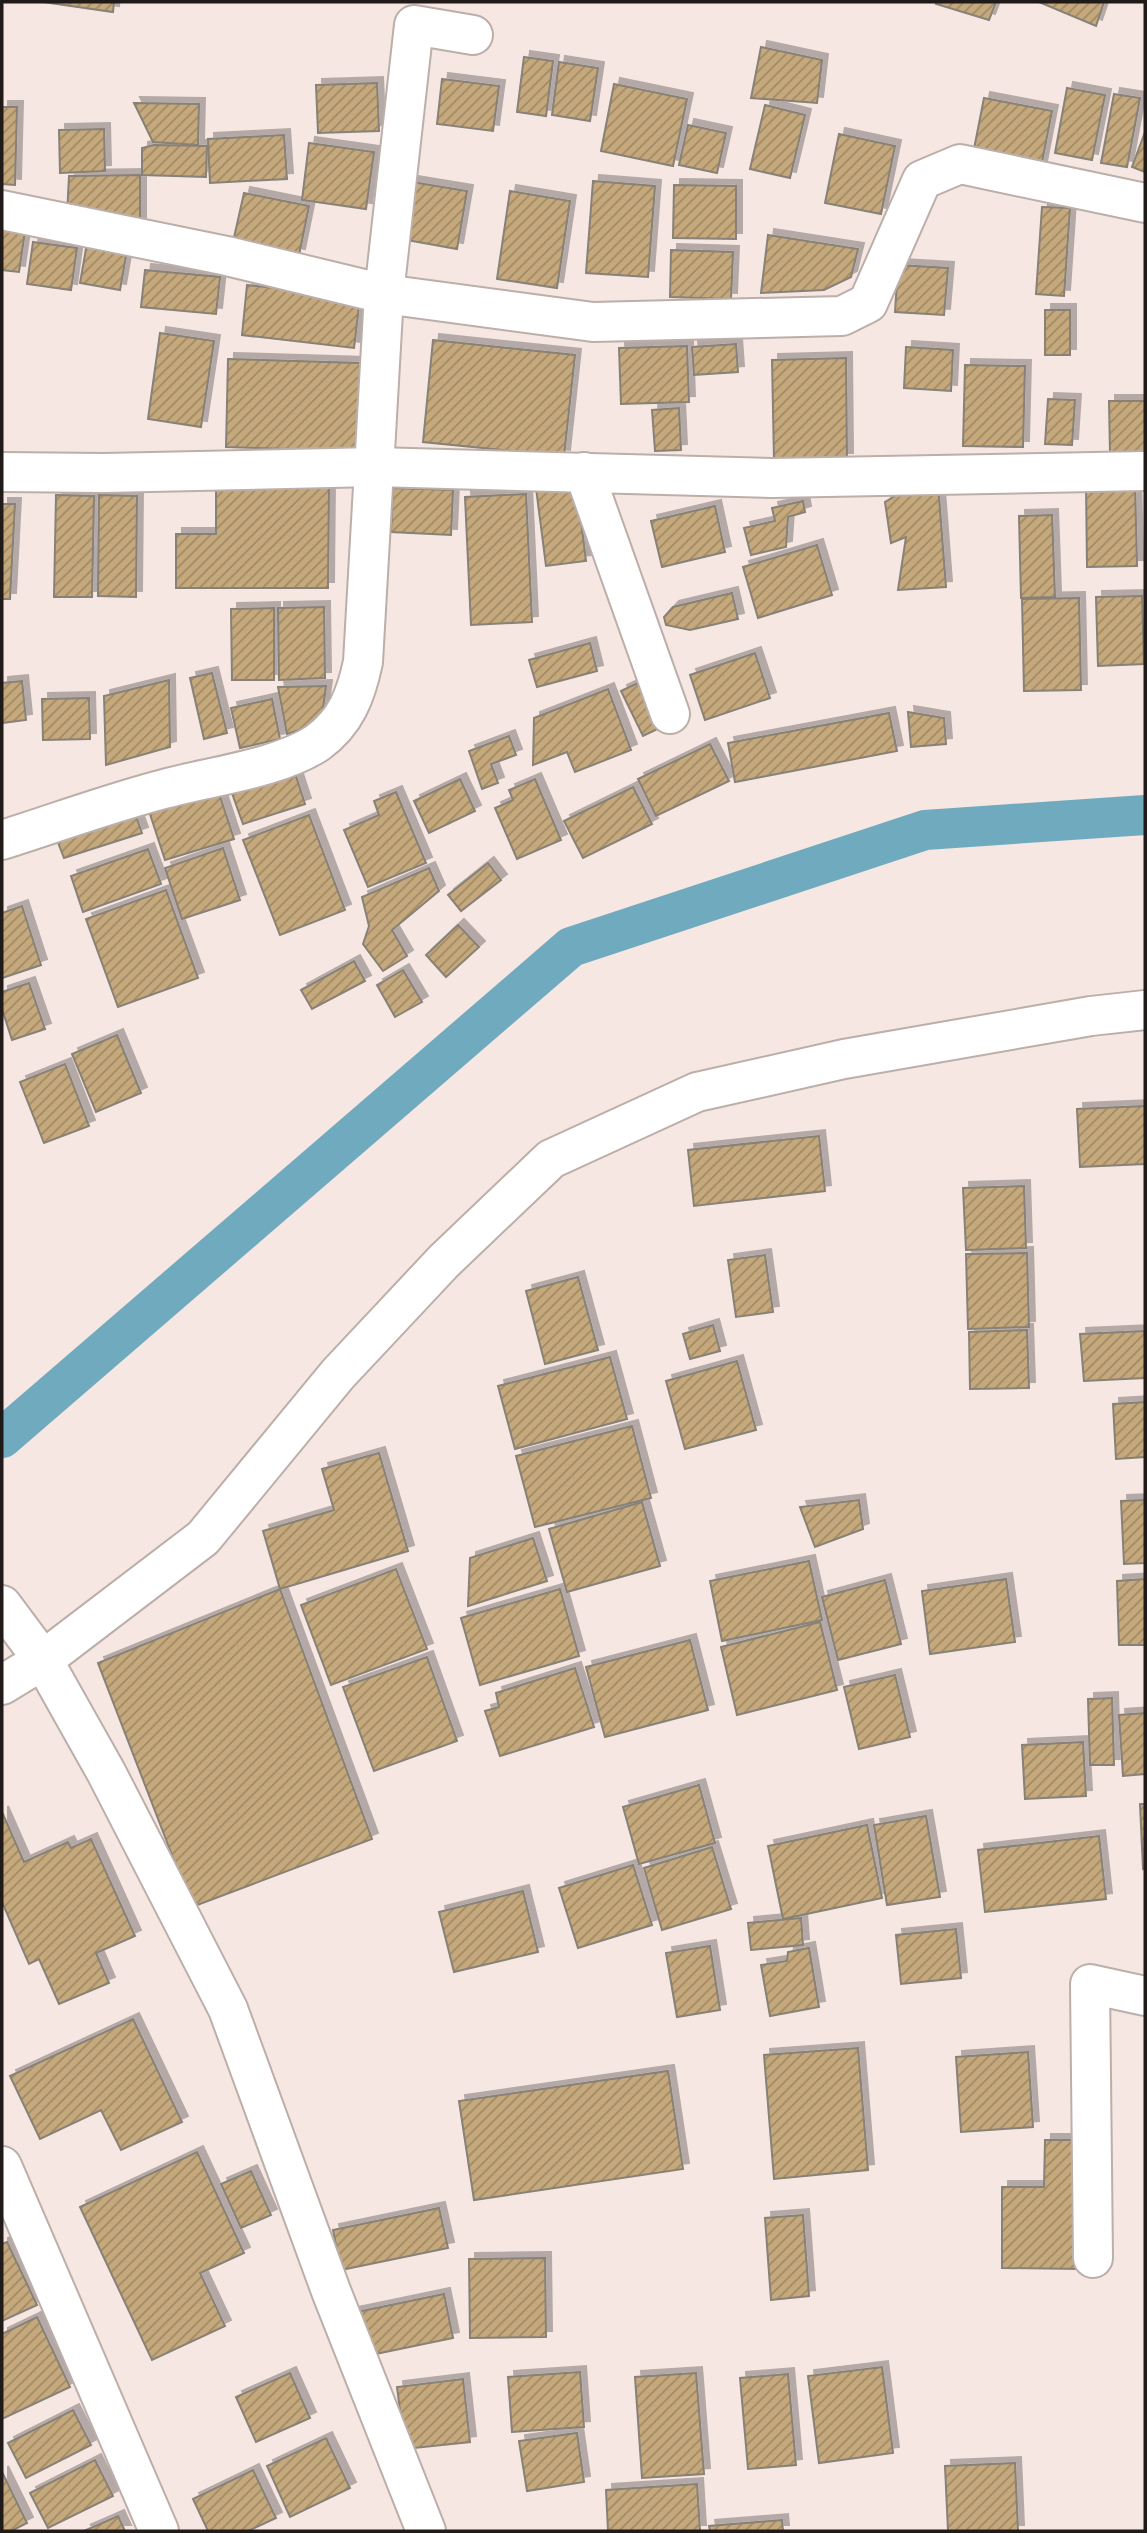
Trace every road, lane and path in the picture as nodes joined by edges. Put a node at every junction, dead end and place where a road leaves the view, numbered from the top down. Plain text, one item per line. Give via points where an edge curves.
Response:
1 (406, 13) edge
2 (473, 34) dead end
3 (1145, 203) edge
4 (2, 209) edge
5 (384, 294) junction
6 (375, 467) junction
7 (1145, 471) edge
8 (2, 472) edge
9 (584, 472) junction
10 (670, 714) dead end
11 (2, 841) edge
12 (1145, 1010) edge
13 (4, 1608) edge
14 (43, 1660) junction
15 (2, 1685) edge
16 (1145, 1996) edge
17 (2, 2166) edge
18 (1093, 2258) dead end
19 (159, 2531) edge
20 (426, 2531) edge

1 - 2 street
1 - 5 street
3 - 5 street via 960,164 922,180 868,303 842,316 593,322
4 - 5 street
5 - 6 street
6 - 8 street
6 - 9 street
6 - 11 street via 363,662 356,695 341,720 318,742 288,758 162,789
7 - 9 street via 772,478
9 - 10 street
12 - 14 street via 844,1059 697,1093 551,1159 444,1261 338,1374 203,1538
13 - 14 street
14 - 15 street
14 - 20 street via 228,2008 331,2291
16 - 18 street via 1090,1984
17 - 19 street

